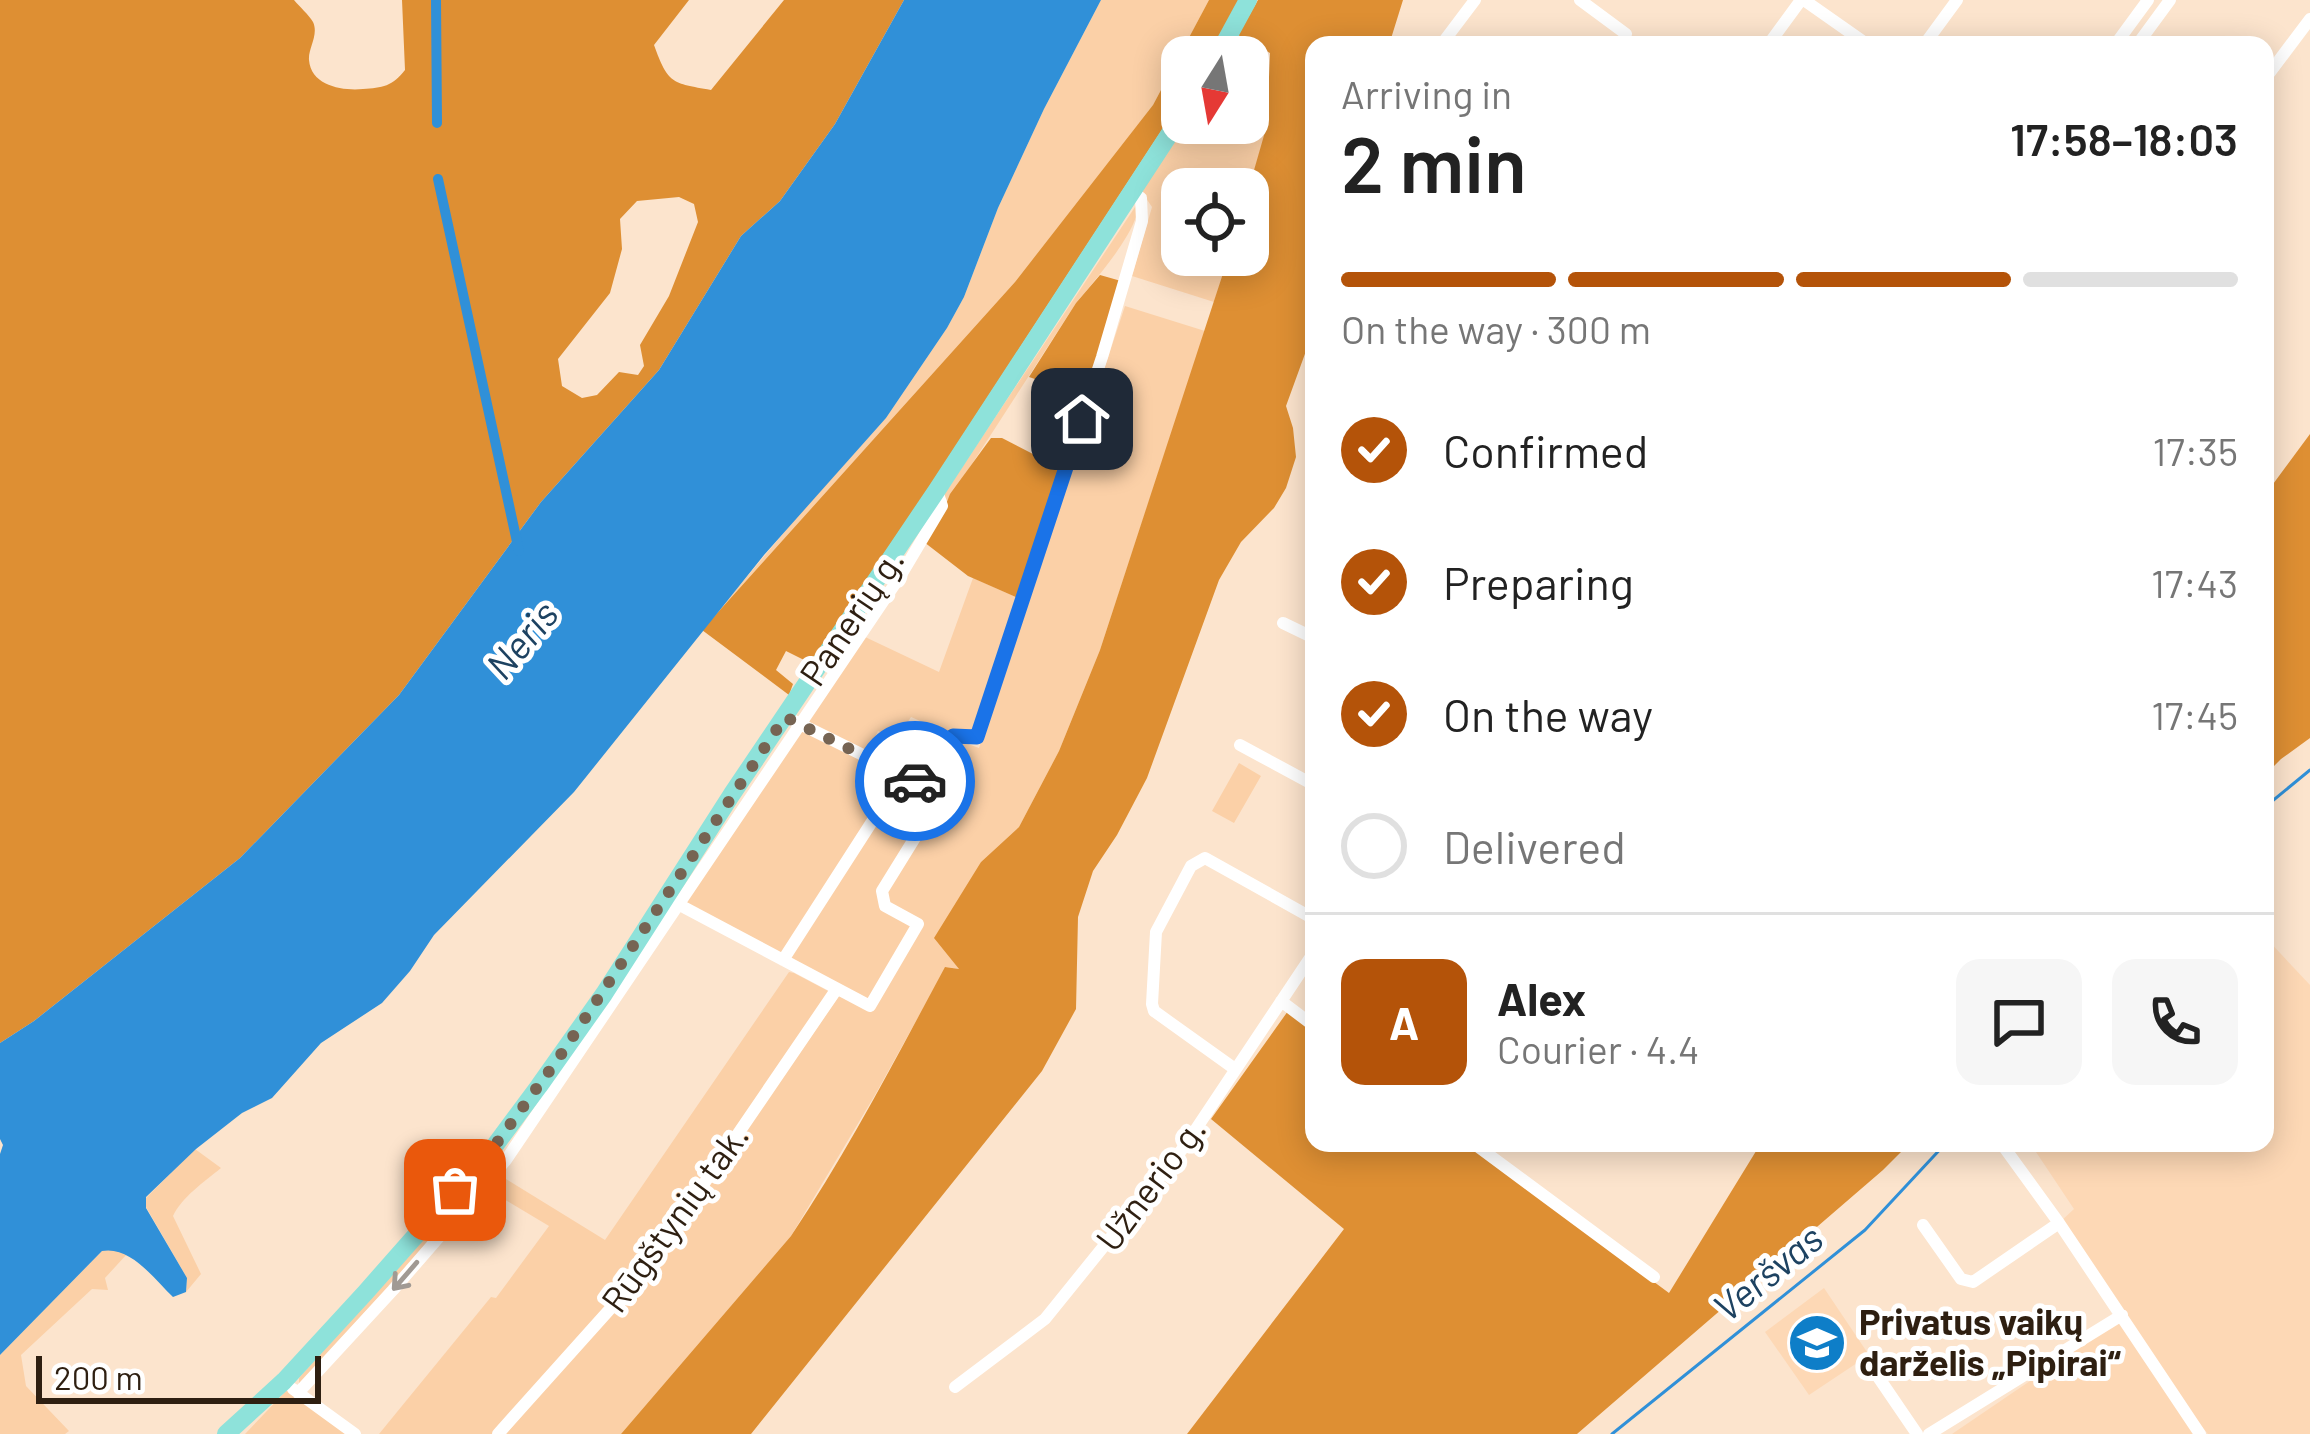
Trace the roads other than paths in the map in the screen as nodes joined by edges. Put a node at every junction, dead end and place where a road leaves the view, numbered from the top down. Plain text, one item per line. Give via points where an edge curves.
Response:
1 (1248, 0) edge
2 (1475, 0) edge
3 (1580, 0) edge
4 (1803, 0) edge
5 (1957, 0) edge
6 (2149, 0) edge
7 (2170, 0) edge
8 (2310, 19) edge
9 (1626, 34) dead end
10 (1228, 36) edge
11 (1448, 36) edge
12 (1775, 36) edge
13 (1855, 36) edge
14 (1931, 36) edge
15 (2122, 36) edge
16 (2144, 36) edge
17 (2274, 67) edge
18 (1163, 144) edge
19 (1131, 192) junction
20 (1283, 623) dead end
21 (1305, 634) edge
22 (792, 720) junction
23 (1240, 745) dead end
24 (902, 775) junction
25 (1305, 780) edge
26 (923, 785) junction
27 (673, 901) junction
28 (1305, 914) edge
29 (783, 960) junction
30 (1305, 965) edge
31 (836, 990) junction
32 (1281, 1001) junction
33 (1305, 1019) edge
34 (1234, 1069) junction
35 (1485, 1152) edge
36 (2008, 1152) edge
37 (2059, 1223) junction
38 (1923, 1225) dead end
39 (1654, 1277) dead end
40 (2122, 1315) junction
41 (1870, 1365) dead end
42 (291, 1387) junction
43 (955, 1387) dead end
44 (226, 1434) edge
45 (356, 1434) edge
46 (498, 1434) edge
47 (1917, 1434) edge
48 (1929, 1434) edge
49 (2200, 1434) edge

1 - 10 main road
2 - 11 street
3 - 9 street
4 - 12 street
4 - 13 street
5 - 14 street
6 - 15 street
7 - 16 street
8 - 17 street
18 - 19 main road, Panerių g.
19 - 22 main road, Panerių g.
19 - 26 street via 1141,198 1142,221 977,737 948,740
20 - 21 street
22 - 24 street
22 - 27 main road, Panerių g. via 732,794
23 - 25 street
24 - 26 street
24 - 29 street
26 - 31 street via 942,794 881,891 885,905 918,925 870,1006
27 - 29 street
27 - 42 main road, Panerių g. via 493,1148
28 - 34 street via 1205,859 1191,866 1156,932 1154,1011
29 - 31 street
30 - 32 street, Užnerio g.
31 - 46 street, Rūgštynių tak. via 645,1270
32 - 33 street
32 - 34 street, Užnerio g.
34 - 43 street, Užnerio g. via 1184,1147 1045,1319
35 - 39 street
36 - 37 street
37 - 38 street via 1973,1282 1961,1279
37 - 40 street
40 - 48 street
40 - 49 street
41 - 47 street
42 - 44 main road, Panerių g.
42 - 45 street

